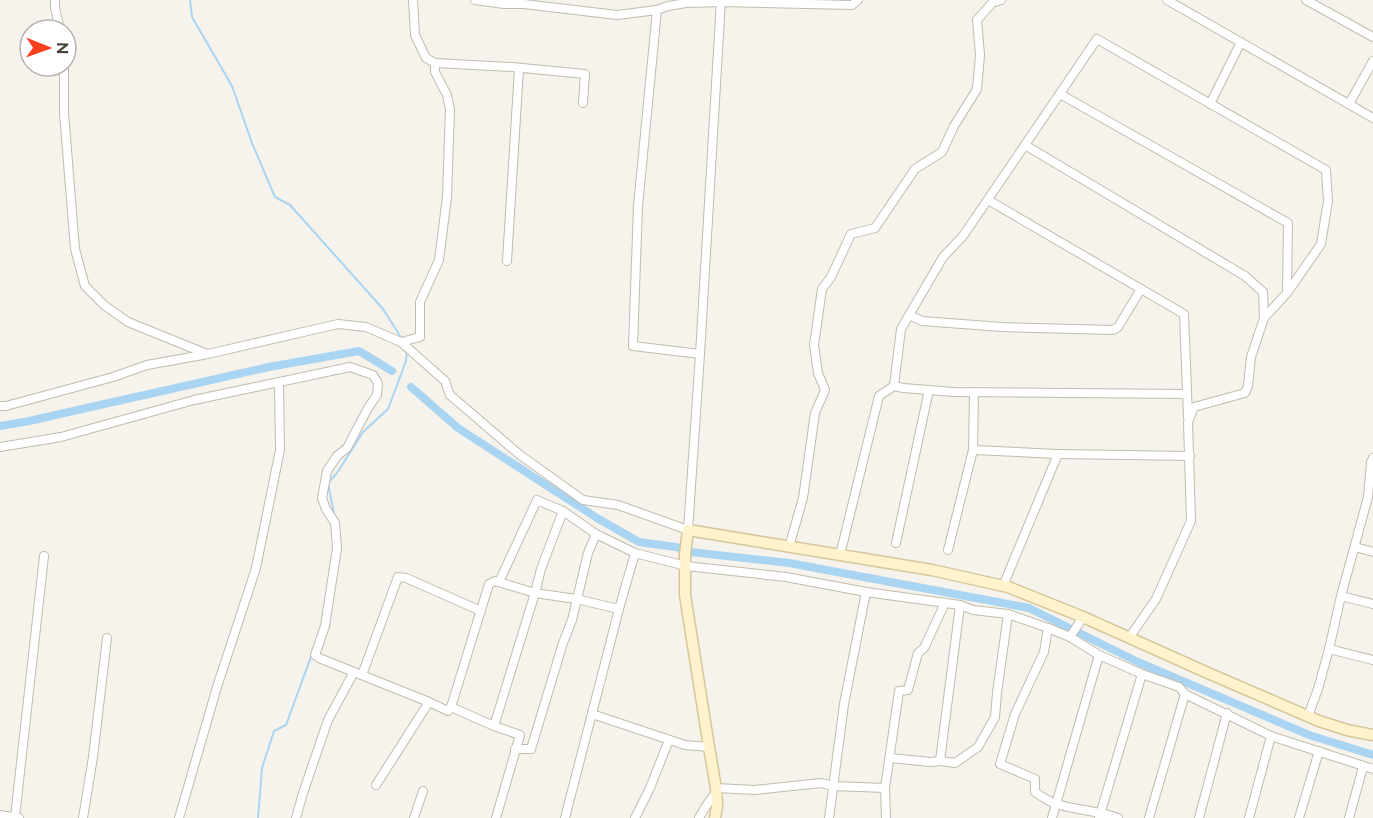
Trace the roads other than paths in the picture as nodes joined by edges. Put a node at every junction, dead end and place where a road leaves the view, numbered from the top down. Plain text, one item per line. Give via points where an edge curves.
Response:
1 (55, 0) edge
2 (413, 0) edge
3 (475, 0) edge
4 (858, 0) edge
5 (1001, 0) edge
6 (1167, 0) edge
7 (1306, 0) edge
8 (721, 1) edge
9 (524, 2) edge
10 (657, 10) junction
11 (57, 18) edge
12 (1373, 37) edge
13 (1241, 42) junction
14 (1373, 61) edge
15 (435, 63) junction
16 (519, 69) junction
17 (64, 78) edge
18 (1060, 94) junction
19 (583, 103) dead end
20 (1210, 104) junction
21 (1349, 104) junction
22 (1373, 118) edge
23 (1025, 145) junction
24 (988, 200) junction
25 (507, 261) dead end
26 (1141, 289) junction
27 (1287, 293) junction
28 (909, 315) junction
29 (1264, 318) junction
30 (401, 342) junction
31 (208, 354) junction
32 (700, 354) junction
33 (279, 382) junction
34 (894, 386) junction
35 (929, 390) junction
36 (974, 392) junction
37 (1187, 394) junction
38 (0, 406) edge
39 (1188, 422) junction
40 (0, 447) edge
41 (973, 450) junction
42 (1058, 454) junction
43 (1190, 456) junction
44 (1373, 458) edge
45 (1370, 494) edge
46 (563, 511) junction
47 (596, 534) junction
48 (688, 535) junction
49 (896, 543) dead end
50 (789, 547) junction
51 (1355, 547) junction
52 (948, 550) dead end
53 (1373, 552) edge
54 (635, 553) junction
55 (840, 555) junction
56 (44, 556) dead end
57 (686, 566) junction
58 (499, 582) junction
59 (1003, 586) junction
60 (535, 592) junction
61 (866, 592) junction
62 (1341, 596) junction
63 (576, 599) junction
64 (945, 603) junction
65 (1373, 604) edge
66 (960, 605) junction
67 (619, 609) junction
68 (481, 610) junction
69 (1008, 614) junction
70 (1083, 616) junction
71 (1048, 628) junction
72 (1070, 637) junction
73 (107, 638) dead end
74 (1129, 638) junction
75 (1329, 649) junction
76 (1099, 655) junction
77 (1373, 660) edge
78 (358, 673) junction
79 (1142, 674) junction
80 (1185, 694) junction
81 (429, 702) junction
82 (451, 707) junction
83 (1227, 713) junction
84 (592, 714) junction
85 (1308, 716) junction
86 (494, 726) junction
87 (1373, 735) edge
88 (1271, 736) junction
89 (669, 740) junction
90 (708, 747) junction
91 (516, 749) junction
92 (1319, 751) junction
93 (890, 758) junction
94 (940, 761) junction
95 (1363, 766) junction
96 (1373, 769) edge
97 (376, 785) dead end
98 (833, 786) junction
99 (885, 788) junction
100 (716, 790) junction
101 (423, 791) dead end
102 (1056, 804) junction
103 (0, 815) edge
104 (1100, 815) edge
105 (15, 817) edge
106 (20, 818) edge
107 (83, 818) edge
108 (179, 818) edge
109 (296, 818) edge
110 (414, 818) edge
111 (496, 818) edge
112 (565, 818) edge
113 (635, 818) edge
114 (699, 818) edge
115 (715, 818) edge
116 (829, 818) edge
117 (886, 818) edge
118 (1052, 818) edge
119 (1118, 818) edge
120 (1149, 818) edge
121 (1198, 818) edge
122 (1249, 818) edge
123 (1299, 818) edge
124 (1349, 818) edge

1 - 11 street
2 - 15 street via 415,35 426,58
3 - 9 street
4 - 8 street via 852,5
5 - 50 street via 992,3 977,20 977,89 942,152 915,169 875,228 851,234 822,289 814,345 825,390 815,413 803,498
6 - 13 street
7 - 12 street
8 - 10 street
8 - 32 street
9 - 10 street via 617,15
10 - 32 street via 638,206 633,346
13 - 20 street
13 - 21 street
14 - 21 street
15 - 16 street
15 - 30 street via 450,109 441,249 420,302 420,337
16 - 19 street via 585,74
16 - 25 street
17 - 31 street via 75,249 85,286 128,322
18 - 20 street via 1097,39
18 - 23 street
18 - 27 street via 1288,223
20 - 27 street via 1326,170 1328,201 1321,244
21 - 22 street
23 - 24 street
23 - 29 street via 1245,276 1263,292
24 - 26 street
24 - 28 street via 943,257
26 - 28 street via 1113,330 1002,327 922,321
26 - 37 street via 1184,314
27 - 29 street
28 - 34 street via 901,329
29 - 39 street via 1251,357 1245,393 1194,407
30 - 31 street via 366,327 338,324
30 - 48 street via 445,381 450,396 520,455 583,500 618,506
31 - 38 street via 147,365
32 - 48 street
33 - 40 street via 194,400 62,437
33 - 78 street via 350,367 373,375 378,383 377,395 346,448 327,471 322,498 335,523 338,548 325,626 315,655
33 - 108 street via 280,450 256,568
34 - 35 street
34 - 55 street via 879,396
35 - 36 street
35 - 49 street
36 - 37 street
36 - 41 street
37 - 39 street
39 - 43 street
41 - 42 street
41 - 52 street
42 - 43 street
42 - 59 street
43 - 74 street via 1191,521 1156,599
44 - 45 street
45 - 51 street
46 - 47 street
46 - 58 street via 537,500
46 - 60 street
47 - 54 street
47 - 63 street
48 - 50 street
48 - 57 street
50 - 55 street
51 - 53 street
51 - 62 street
54 - 57 street
54 - 67 street
55 - 59 street
56 - 105 street
57 - 61 street via 786,577
57 - 90 street via 685,595
58 - 60 street
58 - 68 street via 489,584
59 - 70 street
60 - 63 street
60 - 86 street
61 - 64 street
61 - 98 street
62 - 65 street
62 - 75 street
63 - 67 street
63 - 91 street via 531,749
64 - 66 street
64 - 93 street via 924,648 918,652 908,690 899,691
66 - 69 street
66 - 94 street
67 - 84 street
68 - 78 street via 398,577
68 - 82 street
69 - 71 street
69 - 94 street via 995,717 978,747 955,763
70 - 72 street
70 - 74 street
71 - 72 street
71 - 102 street via 1044,652 1015,714 1000,764 1035,779 1035,792
72 - 76 street
73 - 107 street
74 - 85 street
75 - 77 street
75 - 85 street
76 - 79 street
76 - 102 street
78 - 81 street
78 - 109 street via 328,720
79 - 80 street via 1179,687
79 - 104 street
80 - 83 street
80 - 120 street
81 - 82 street via 448,711
81 - 97 street
82 - 86 street
83 - 88 street
83 - 121 street
84 - 89 street
84 - 112 street
85 - 87 street
86 - 91 street via 520,735
88 - 92 street
88 - 122 street
89 - 90 street
89 - 113 street
90 - 100 street
91 - 111 street
92 - 95 street
92 - 123 street
93 - 94 street
93 - 99 street
95 - 96 street
95 - 124 street
98 - 99 street
98 - 100 street via 820,783
98 - 116 street
99 - 117 street
100 - 114 street
100 - 115 street
101 - 110 street
102 - 104 street
102 - 118 street
103 - 105 street
104 - 119 street
105 - 106 street

